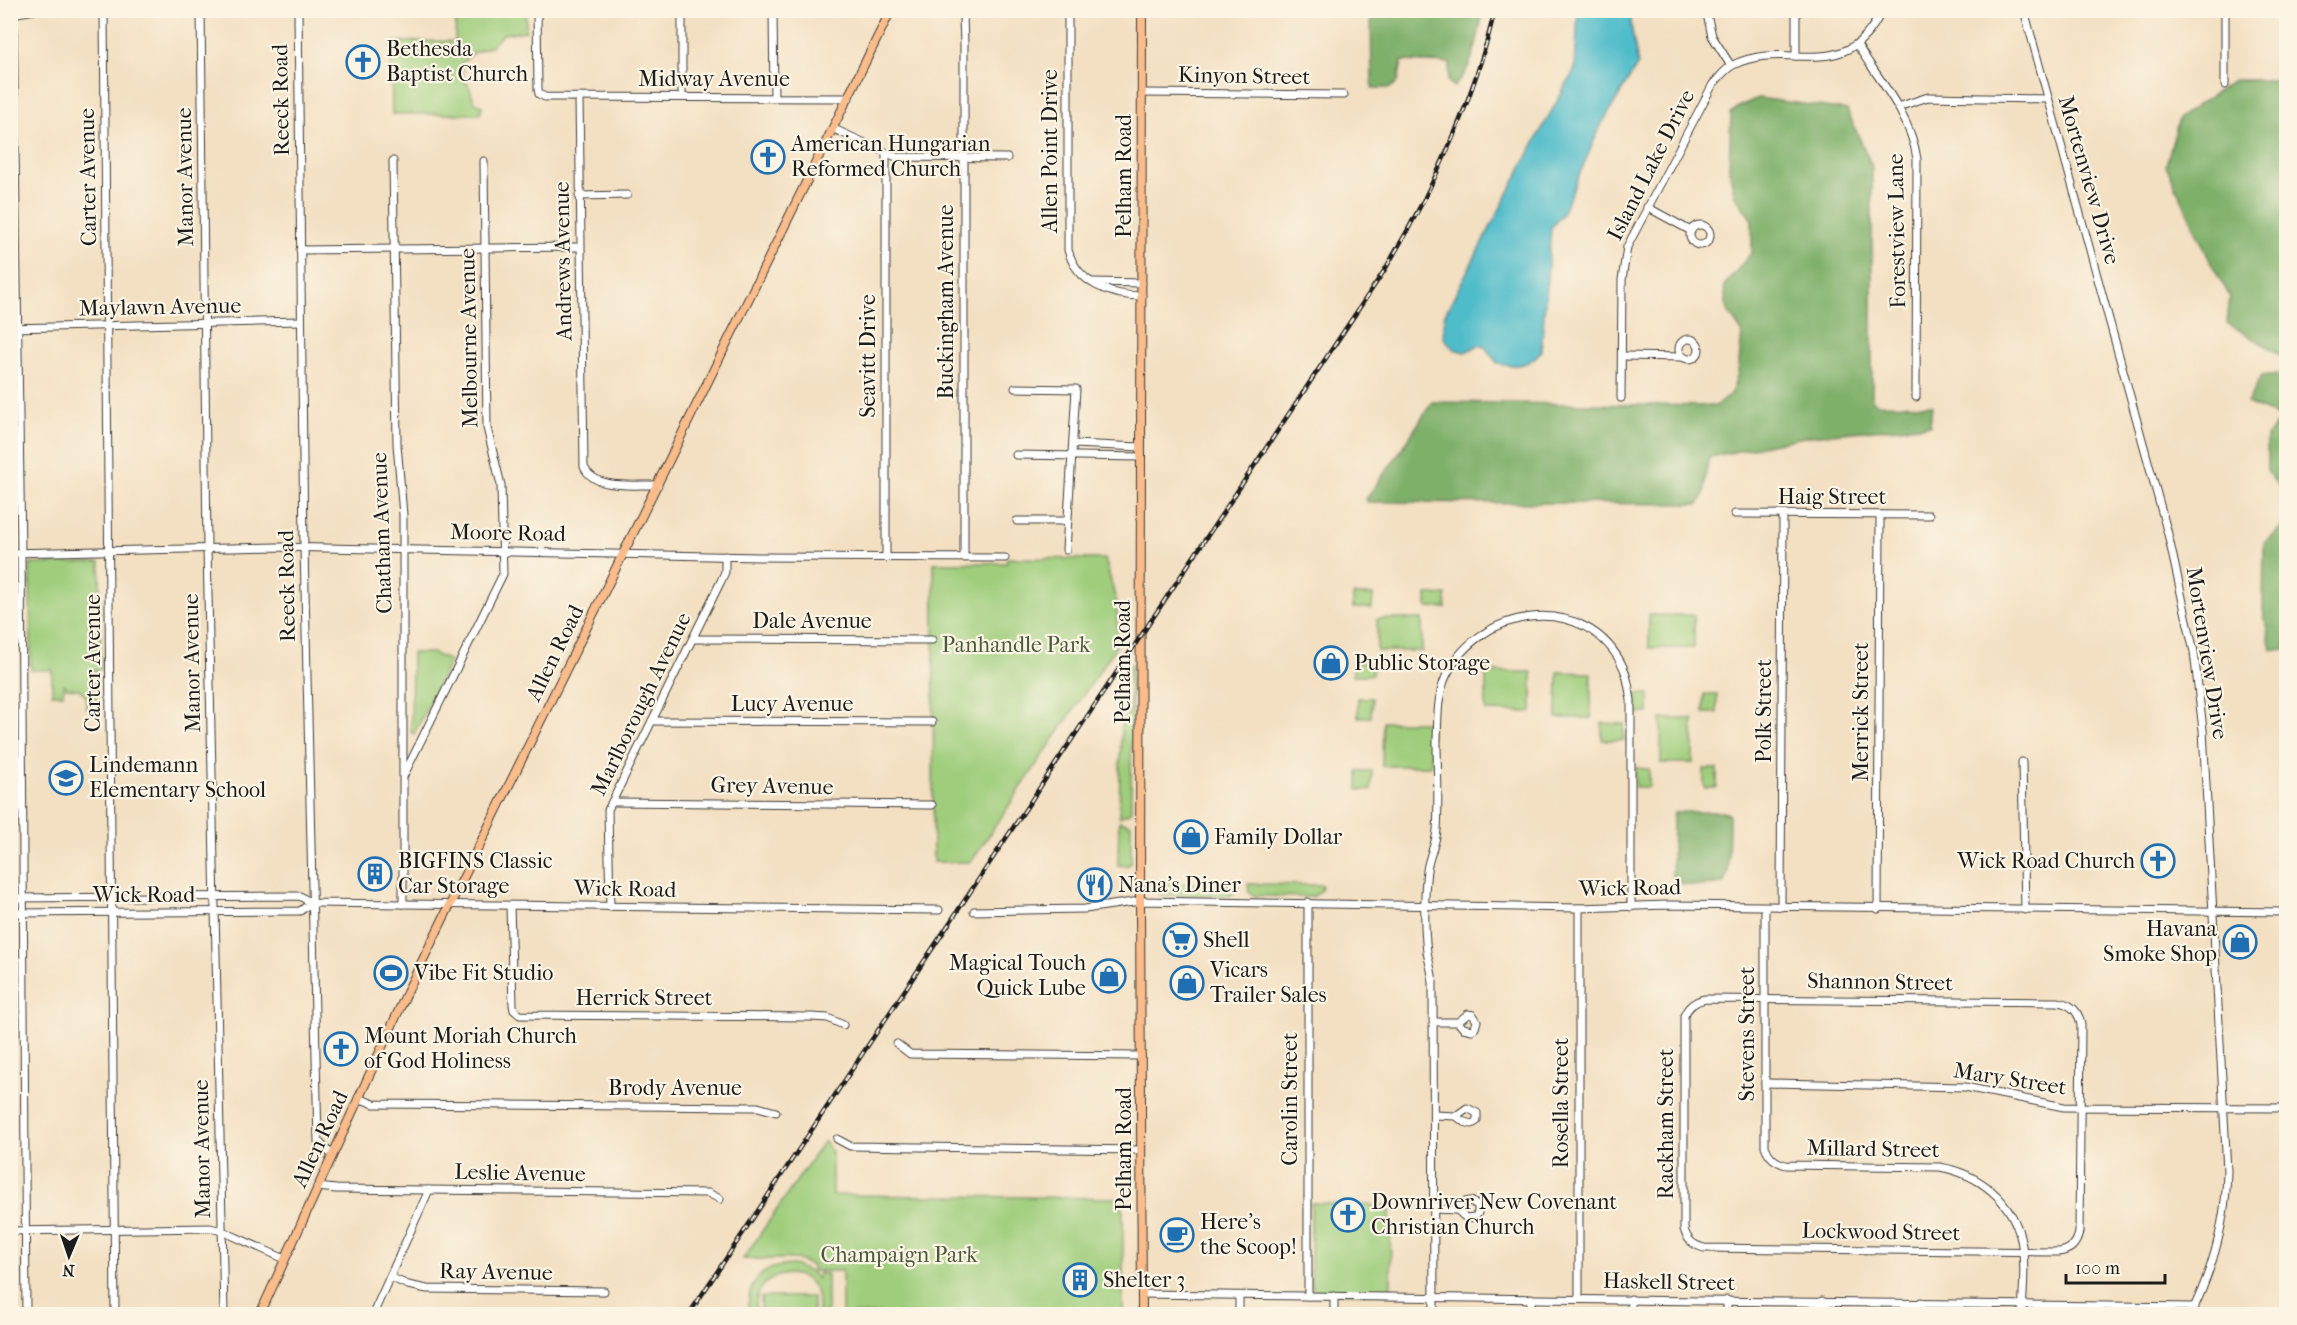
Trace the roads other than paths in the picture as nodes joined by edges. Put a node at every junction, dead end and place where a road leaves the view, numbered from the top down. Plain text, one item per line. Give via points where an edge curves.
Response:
1 (35, 10) edge
2 (104, 10) edge
3 (201, 10) edge
4 (298, 10) edge
5 (537, 10) edge
6 (682, 10) edge
7 (773, 10) edge
8 (891, 10) edge
9 (961, 10) edge
10 (1068, 10) edge
11 (1142, 10) edge
12 (1706, 10) edge
13 (1796, 10) edge
14 (1882, 10) edge
15 (2024, 10) edge
16 (2225, 10) edge
17 (12, 14) edge
18 (1857, 45) junction
19 (1796, 56) junction
20 (1731, 66) junction
21 (2225, 85) dead end
22 (1142, 93) junction
23 (1344, 95) dead end
24 (579, 97) junction
25 (682, 97) junction
26 (774, 98) junction
27 (849, 98) junction
28 (2048, 99) junction
29 (1898, 107) junction
30 (834, 129) junction
31 (886, 154) junction
32 (964, 158) junction
33 (1007, 158) dead end
34 (393, 161) dead end
35 (484, 161) dead end
36 (627, 195) dead end
37 (579, 196) junction
38 (1647, 207) junction
39 (1691, 231) dead end
40 (580, 247) junction
41 (394, 249) junction
42 (485, 249) junction
43 (300, 250) junction
44 (1093, 282) junction
45 (1142, 283) junction
46 (1142, 296) junction
47 (301, 321) junction
48 (205, 324) junction
49 (107, 326) junction
50 (15, 328) edge
51 (1622, 356) junction
52 (1684, 357) dead end
53 (1015, 388) dead end
54 (1916, 397) dead end
55 (1622, 398) dead end
56 (1073, 444) junction
57 (1141, 447) junction
58 (1016, 454) dead end
59 (1073, 455) junction
60 (1141, 458) junction
61 (658, 485) junction
62 (1735, 514) dead end
63 (1783, 515) junction
64 (1880, 515) junction
65 (1929, 515) dead end
66 (1017, 520) dead end
67 (1068, 521) junction
68 (304, 548) junction
69 (207, 549) junction
70 (403, 549) junction
71 (1066, 550) dead end
72 (110, 551) junction
73 (503, 551) junction
74 (10, 553) edge
75 (21, 553) junction
76 (624, 554) junction
77 (725, 556) junction
78 (886, 557) junction
79 (964, 558) junction
80 (1005, 558) dead end
81 (693, 639) junction
82 (932, 640) dead end
83 (652, 721) junction
84 (932, 722) dead end
85 (2022, 762) dead end
86 (403, 777) junction
87 (612, 802) junction
88 (932, 805) dead end
89 (112, 897) junction
90 (214, 897) junction
91 (10, 898) edge
92 (24, 898) junction
93 (1140, 901) junction
94 (1308, 902) junction
95 (311, 903) junction
96 (403, 904) junction
97 (450, 905) junction
98 (1426, 905) junction
99 (510, 906) junction
100 (610, 907) junction
101 (1765, 907) junction
102 (1780, 907) junction
103 (1580, 908) junction
104 (1631, 908) junction
105 (1878, 909) junction
106 (939, 910) dead end
107 (2025, 910) junction
108 (974, 911) dead end
109 (112, 912) junction
110 (2214, 912) junction
111 (2286, 912) edge
112 (10, 913) edge
113 (24, 913) junction
114 (214, 913) junction
115 (1765, 999) junction
116 (1689, 1007) joint
117 (1434, 1022) junction
118 (1458, 1022) dead end
119 (843, 1025) dead end
120 (897, 1044) dead end
121 (1141, 1056) junction
122 (1765, 1083) junction
123 (358, 1098) junction
124 (2080, 1106) junction
125 (2225, 1107) junction
126 (2286, 1108) edge
127 (776, 1112) dead end
128 (1434, 1115) junction
129 (1456, 1116) dead end
130 (837, 1139) dead end
131 (1142, 1150) junction
132 (332, 1155) junction
133 (1772, 1159) joint
134 (317, 1187) junction
135 (429, 1190) junction
136 (720, 1199) dead end
137 (1434, 1209) junction
138 (1457, 1210) dead end
139 (10, 1231) edge
140 (26, 1231) junction
141 (114, 1231) junction
142 (222, 1231) junction
143 (1689, 1240) joint
144 (2022, 1252) junction
145 (285, 1259) junction
146 (390, 1277) junction
147 (604, 1291) dead end
148 (1142, 1294) junction
149 (1239, 1296) junction
150 (1308, 1296) junction
151 (1334, 1296) junction
152 (1434, 1297) junction
153 (1531, 1298) junction
154 (1579, 1299) junction
155 (1631, 1299) junction
156 (1727, 1300) junction
157 (1822, 1301) junction
158 (1921, 1302) junction
159 (2023, 1303) junction
160 (2195, 1306) junction
161 (26, 1314) edge
162 (115, 1314) edge
163 (224, 1314) edge
164 (260, 1314) edge
165 (373, 1314) edge
166 (1142, 1314) edge
167 (1239, 1314) edge
168 (1334, 1314) edge
169 (1434, 1314) edge
170 (1531, 1314) edge
171 (1631, 1314) edge
172 (1726, 1314) edge
173 (1822, 1314) edge
174 (1921, 1314) edge
175 (2022, 1314) edge
176 (2191, 1314) edge

1 - 17 street
2 - 49 street, Carter Avenue
3 - 48 street, Manor Avenue
4 - 43 street, Reeck Road
5 - 24 street via 539,94
6 - 25 street
7 - 26 street
8 - 27 main road, Allen Road
9 - 32 street, Buckingham Avenue
10 - 44 street, Allen Point Drive via 1067,240 1076,270
11 - 22 main road, Pelham Road
12 - 20 street via 1712,36
13 - 19 street
14 - 18 street, Island Lake Drive via 1877,23
15 - 28 street, Mortenview Drive
16 - 21 street
17 - 50 street
18 - 19 street, Island Lake Drive via 1835,54
18 - 29 street, Forestview Lane
19 - 20 street, Island Lake Drive via 1758,57
20 - 38 street, Island Lake Drive via 1713,84
22 - 23 street, Kinyon Street
22 - 45 main road, Pelham Road
24 - 25 street, Midway Avenue
24 - 37 street, Andrews Avenue
25 - 26 street, Midway Avenue
26 - 27 street, Midway Avenue
27 - 30 main road, Allen Road
28 - 29 street via 1928,97
28 - 110 street, Mortenview Drive via 2169,534 2186,610 2203,730
29 - 54 street, Forestview Lane via 1909,128 1917,159
30 - 31 street
30 - 61 main road, Allen Road
31 - 32 street via 896,158
31 - 78 street, Seavitt Drive
32 - 33 street
32 - 79 street, Buckingham Avenue
34 - 41 street, Chatham Avenue
35 - 42 street, Melbourne Avenue
36 - 37 street
37 - 40 street, Andrews Avenue
38 - 39 street
38 - 51 street, Island Lake Drive via 1623,263
40 - 42 street
40 - 61 street, Andrews Avenue via 584,467 590,477 601,483
41 - 42 street
41 - 43 street
41 - 70 street, Chatham Avenue
42 - 73 street, Melbourne Avenue via 487,428 501,484
43 - 47 street, Reeck Road
44 - 45 street
44 - 46 street, Allen Point Drive via 1115,294
45 - 46 main road, Pelham Road
46 - 57 main road, Pelham Road
47 - 48 street, Maylawn Avenue
47 - 68 street, Reeck Road
48 - 49 street, Maylawn Avenue
48 - 69 street, Manor Avenue
49 - 50 street, Maylawn Avenue
49 - 72 street, Carter Avenue
50 - 75 street
51 - 52 street
51 - 55 street, Island Lake Drive
53 - 56 street via 1076,389
56 - 57 street
56 - 59 street
57 - 60 main road, Pelham Road
58 - 59 street
59 - 60 street
59 - 67 street
60 - 93 main road, Pelham Road
61 - 76 main road, Allen Road
62 - 63 street, Haig Street
63 - 64 street, Haig Street
63 - 102 street, Polk Street
64 - 65 street, Haig Street
64 - 105 street, Merrick Street
66 - 67 street
67 - 71 street
68 - 69 street, Moore Road
68 - 70 street, Moore Road
68 - 95 street, Reeck Road
69 - 72 street, Moore Road
69 - 90 street, Manor Avenue
70 - 73 street, Moore Road
70 - 86 street, Chatham Avenue
72 - 75 street, Moore Road
72 - 89 street, Carter Avenue
73 - 76 street, Moore Road
73 - 86 street, Melbourne Avenue via 503,574
74 - 75 street, Moore Road
75 - 92 street
76 - 77 street, Moore Road
76 - 97 main road, Allen Road
77 - 78 street, Moore Road
77 - 81 street, Marlborough Avenue via 725,572
78 - 79 street, Moore Road
79 - 80 street, Moore Road
81 - 82 street, Dale Avenue
81 - 83 street, Marlborough Avenue
83 - 84 street, Lucy Avenue
83 - 87 street, Marlborough Avenue
85 - 107 street
86 - 96 street, Chatham Avenue
87 - 88 street, Grey Avenue
87 - 100 street, Marlborough Avenue via 608,810
89 - 90 street, Wick Road
89 - 92 street, Wick Road
89 - 109 street, Carter Avenue
90 - 95 street, Wick Road via 300,896
90 - 114 street, Manor Avenue
91 - 92 street, Wick Road
92 - 113 street
93 - 94 street, Wick Road
93 - 108 street, Wick Road via 1090,909
93 - 121 main road, Pelham Road
94 - 98 street, Wick Road
94 - 150 street, Carolin Street
95 - 96 street, Wick Road
95 - 114 street, Wick Road via 300,911
95 - 132 street, Reeck Road via 318,1141
96 - 97 street, Wick Road
97 - 99 street, Wick Road
97 - 123 main road, Allen Road
98 - 103 street, Wick Road
98 - 104 street via 1427,870 1437,831 1438,708 1444,681 1454,661 1480,635 1506,622 1535,616 1566,620 1593,632 1609,646 1627,677 1631,700
98 - 117 street
99 - 100 street, Wick Road
99 - 119 street, Herrick Street via 513,1005 520,1015 811,1017 828,1018
100 - 106 street, Wick Road
101 - 102 street, Wick Road
101 - 104 street, Wick Road
101 - 115 street, Stevens Street
102 - 105 street, Wick Road
103 - 104 street, Wick Road
103 - 154 street, Rosella Street
105 - 107 street, Wick Road
107 - 110 street, Wick Road
109 - 113 street, Wick Road
109 - 114 street, Wick Road
109 - 141 street, Carter Avenue
110 - 111 street, Wick Road
110 - 125 street, Mortenview Drive
112 - 113 street, Wick Road
113 - 140 street
114 - 142 street, Manor Avenue
115 - 116 street, Shannon Street via 1706,999
115 - 122 street, Stevens Street
115 - 124 street, Shannon Street via 2058,1002 2072,1007 2079,1015
116 - 143 street, Rackham Street via 1684,1028 1684,1229
117 - 118 street
117 - 128 street
120 - 121 street via 910,1054
121 - 131 main road, Pelham Road
122 - 124 street, Mary Street via 1965,1087 2048,1105
122 - 133 street, Stevens Street via 1766,1146
123 - 127 street, Brody Avenue via 374,1104 758,1107
123 - 132 main road, Allen Road
124 - 125 street, Mary Street
124 - 144 street, Lockwood Street via 2077,1240 2067,1250 2058,1252
125 - 126 street, Mary Street
125 - 160 street, Mortenview Drive via 2225,1208 2215,1255
128 - 129 street
128 - 137 street
130 - 131 street via 850,1146
131 - 148 main road, Pelham Road
132 - 134 main road, Allen Road
133 - 144 street, Millard Street via 1786,1165 1940,1167 1961,1172 1984,1184 2004,1203 2017,1227
134 - 135 street, Leslie Avenue
134 - 145 main road, Allen Road
135 - 136 street, Leslie Avenue via 708,1193
135 - 146 street
137 - 138 street
137 - 152 street
139 - 140 street
140 - 141 street
140 - 161 street
141 - 142 street
141 - 162 street, Carter Avenue
142 - 145 street
142 - 163 street, Manor Avenue
143 - 144 street, Lockwood Street via 1704,1248
144 - 159 street, Millard Street
145 - 164 main road, Allen Road
146 - 147 street, Ray Avenue via 427,1289
146 - 165 street
148 - 149 street, Haskell Street
148 - 166 main road, Pelham Road
149 - 150 street, Haskell Street
149 - 167 street
150 - 151 street, Haskell Street
151 - 152 street, Haskell Street
151 - 168 street
152 - 153 street, Haskell Street
152 - 169 street
153 - 154 street, Haskell Street
153 - 170 street
154 - 155 street, Haskell Street
155 - 156 street, Haskell Street
155 - 171 street
156 - 157 street, Haskell Street
156 - 172 street
157 - 158 street, Haskell Street
157 - 173 street
158 - 159 street, Haskell Street
158 - 174 street
159 - 160 street, Haskell Street
159 - 175 street, Millard Street
160 - 176 street, Mortenview Drive

